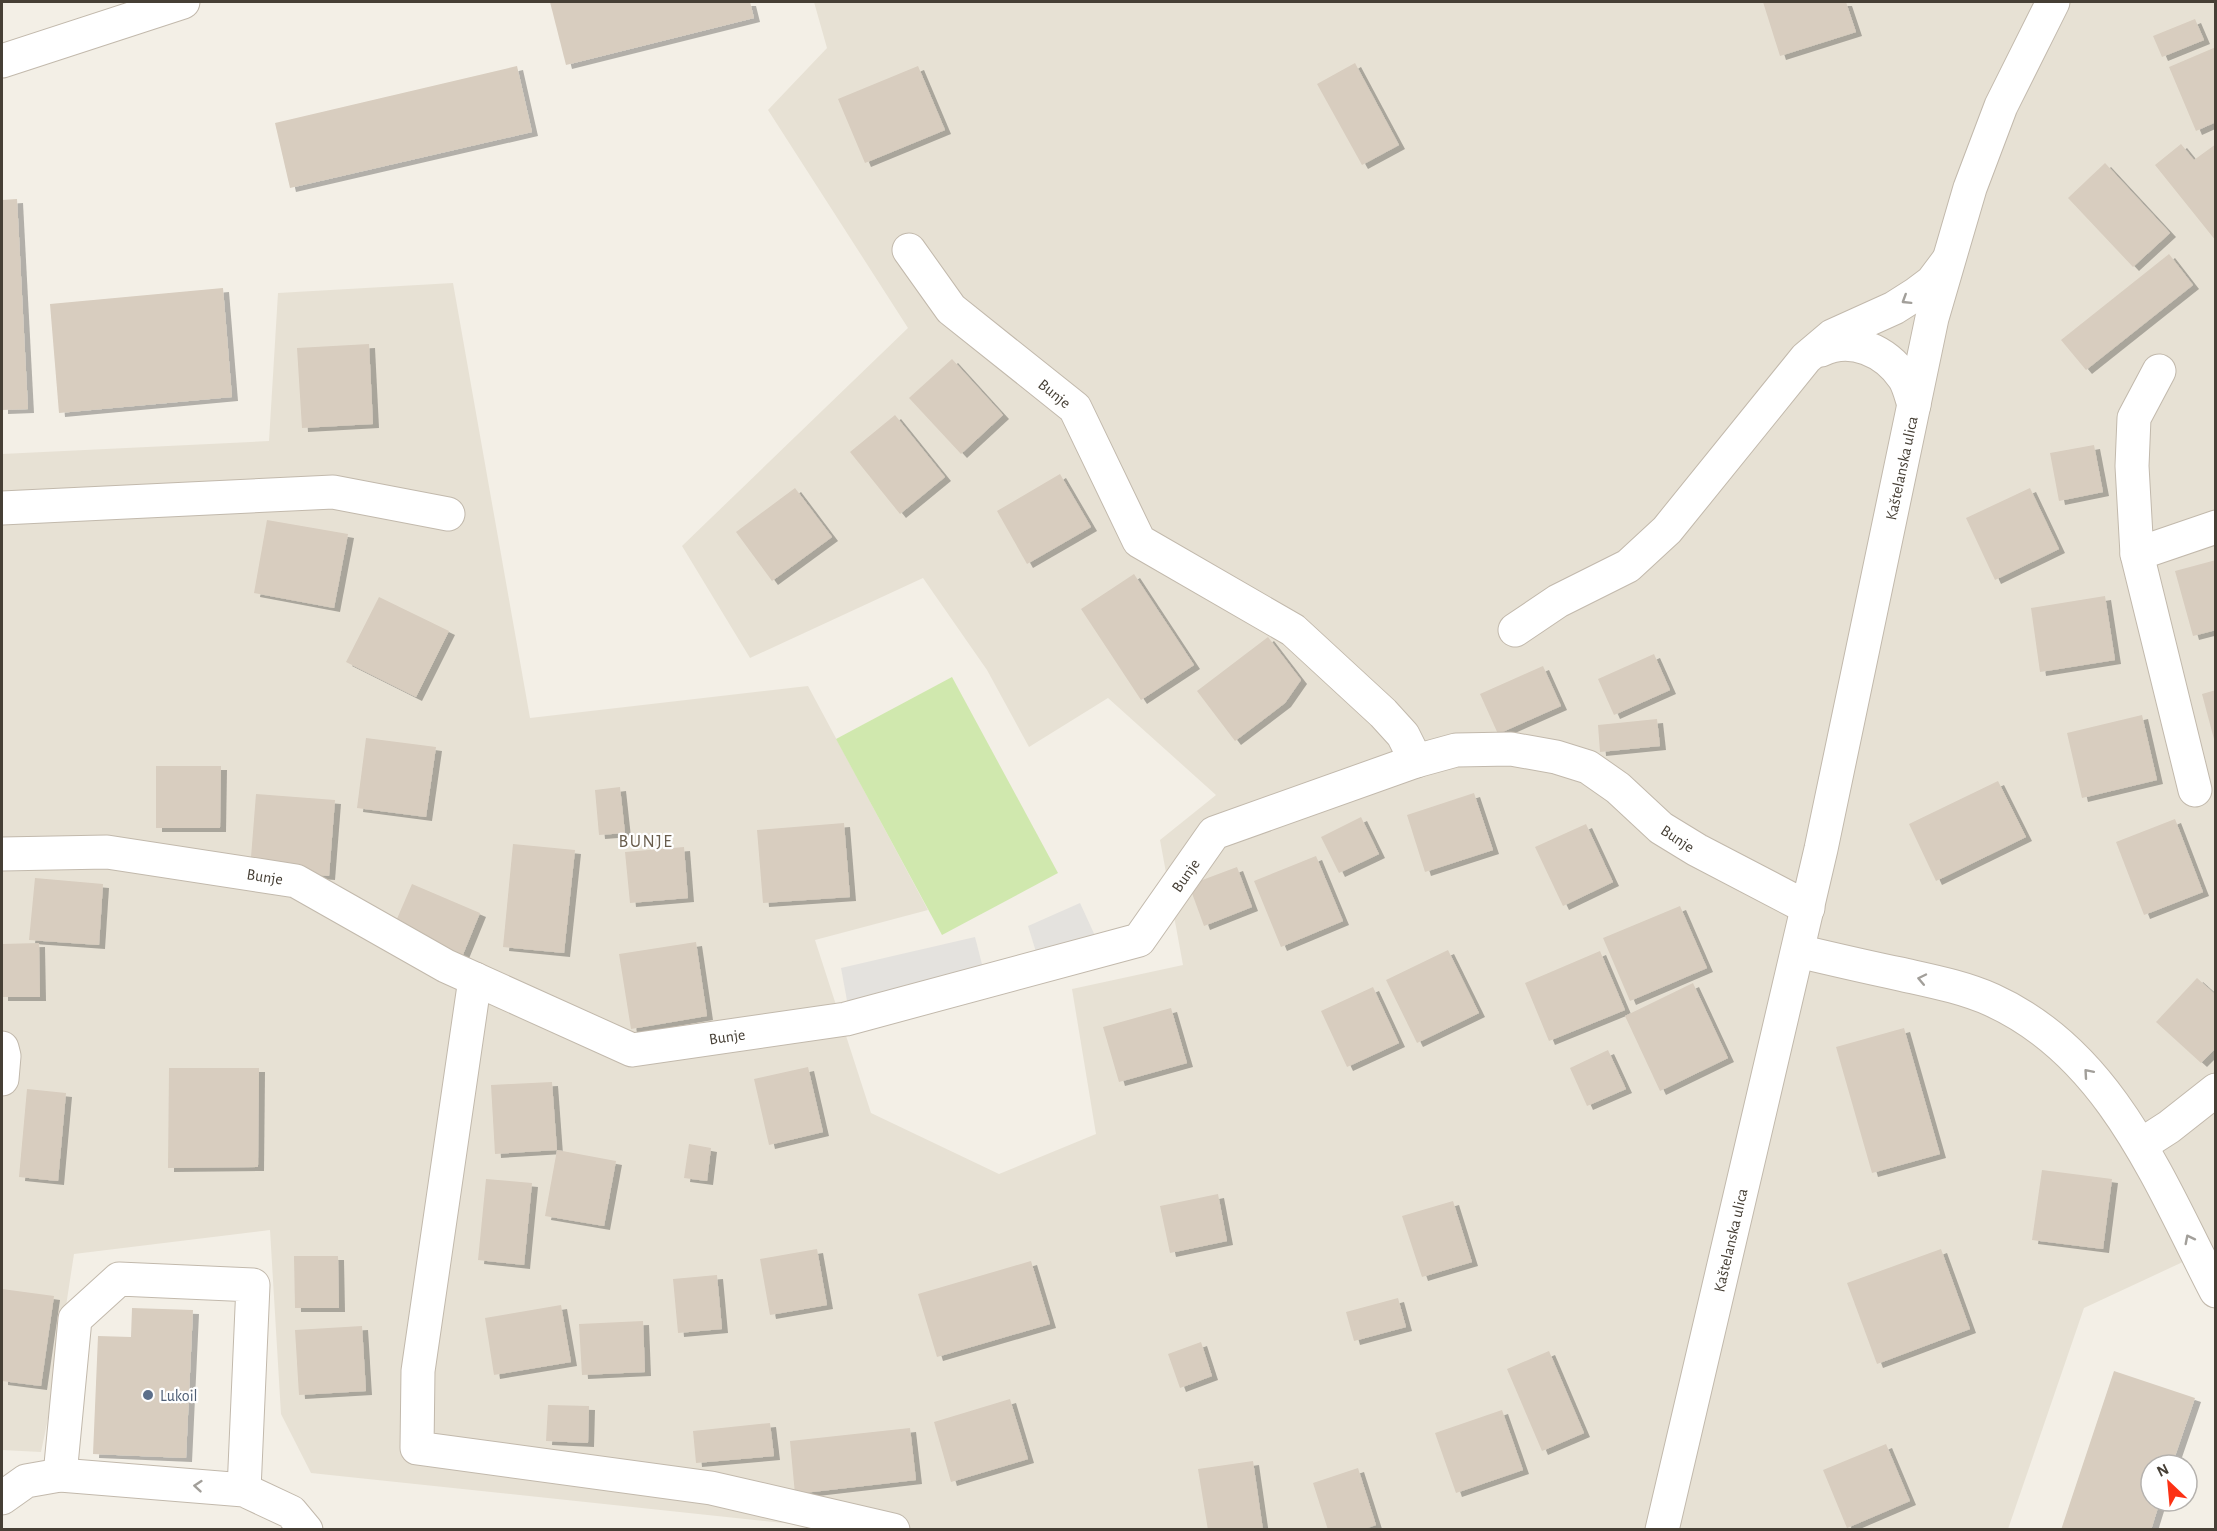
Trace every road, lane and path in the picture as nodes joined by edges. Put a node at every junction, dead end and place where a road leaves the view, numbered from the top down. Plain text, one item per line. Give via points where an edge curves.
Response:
1 (183, 2) edge
2 (2053, 2) edge
3 (2, 61) edge
4 (909, 250) dead end
5 (1948, 261) junction
6 (1806, 358) junction
7 (2159, 371) dead end
8 (1914, 405) junction
9 (2, 508) edge
10 (448, 514) dead end
11 (2216, 527) edge
12 (2138, 554) junction
13 (1515, 630) dead end
14 (1416, 761) junction
15 (2195, 790) dead end
16 (2, 854) edge
17 (1808, 908) junction
18 (1798, 951) junction
19 (475, 979) junction
20 (2, 1048) edge
21 (2, 1079) edge
22 (2216, 1090) edge
23 (2141, 1145) junction
24 (2216, 1291) edge
25 (60, 1475) junction
26 (244, 1490) junction
27 (2, 1498) edge
28 (306, 1530) edge
29 (893, 1530) edge
30 (1662, 1530) edge

1 - 3 street
2 - 5 street, Kaštelanska ulica via 2001,106
4 - 14 street, Bunje via 951,309 1075,408 1139,541 1293,630 1397,728
5 -> 6 street via 1932,282 1916,294 1832,336
5 - 8 street, Kaštelanska ulica
6 - 8 street via 1828,346 1850,343 1871,350 1891,362 1905,380
6 - 13 street via 1667,530 1628,566 1558,601
7 - 12 street via 2134,418 2132,466
8 - 17 street, Kaštelanska ulica
9 - 10 street via 333,492
11 - 12 street
12 - 15 street
14 - 17 street, Bunje via 1456,750 1511,749 1588,767 1618,788 1661,828
14 - 19 street, Bunje via 1214,833 1139,940 846,1019 632,1050
16 - 19 street, Bunje via 107,852 296,880
17 - 18 street, Kaštelanska ulica
23 -> 18 street via 2089,1073 2064,1047 1993,1000 1948,984
18 - 30 street, Kaštelanska ulica
19 - 29 street via 418,1371 417,1448 711,1488
20 - 21 street
22 - 23 street
24 -> 23 street
26 -> 25 street
25 - 26 street via 75,1319 119,1279 253,1285
25 - 27 street via 26,1481
26 - 28 street via 291,1512

